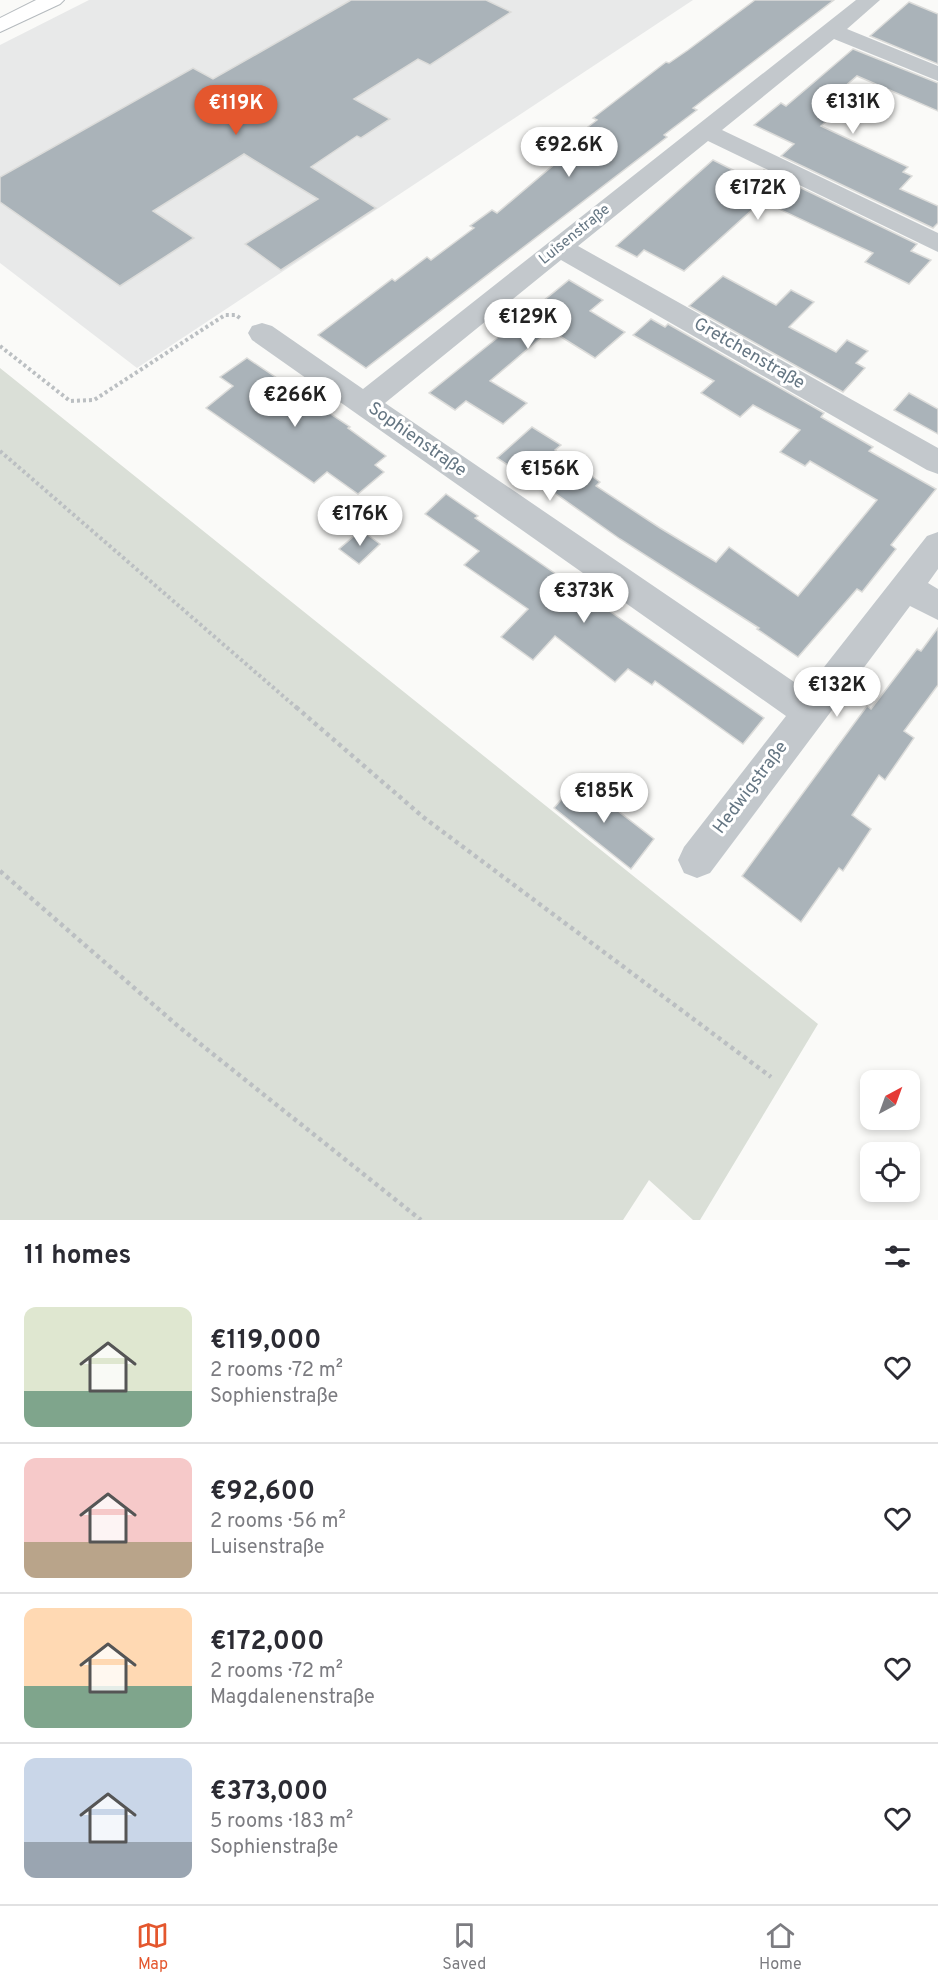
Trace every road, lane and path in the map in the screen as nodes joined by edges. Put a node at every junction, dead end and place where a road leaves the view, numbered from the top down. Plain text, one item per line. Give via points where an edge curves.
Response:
1 (53, 0) edge
2 (869, 0) edge
3 (0, 26) edge
4 (831, 30) junction
5 (938, 74) edge
6 (706, 130) junction
7 (938, 243) edge
8 (560, 247) junction
9 (262, 333) joint
10 (0, 346) edge
11 (365, 403) junction
12 (0, 451) edge
13 (938, 462) edge
14 (938, 545) edge
15 (905, 586) junction
16 (938, 606) edge
17 (808, 712) junction
18 (697, 860) dead end
19 (0, 871) edge
20 (771, 1077) dead end
21 (421, 1220) edge

1 - 3 main road
2 - 4 street, Luisenstraße
4 - 5 street
4 - 6 street, Luisenstraße
6 - 7 street
6 - 8 street, Luisenstraße
8 - 11 street, Luisenstraße
8 - 13 street, Gretchenstraße
9 - 10 path via 236,315 225,315 94,400 70,401
9 - 11 street, Sophienstraße
11 - 17 street, Sophienstraße
12 - 20 path via 423,816
14 - 15 street, Hedwigstraße
15 - 16 street
15 - 17 street, Hedwigstraße
17 - 18 street, Hedwigstraße
19 - 21 path via 178,1027

